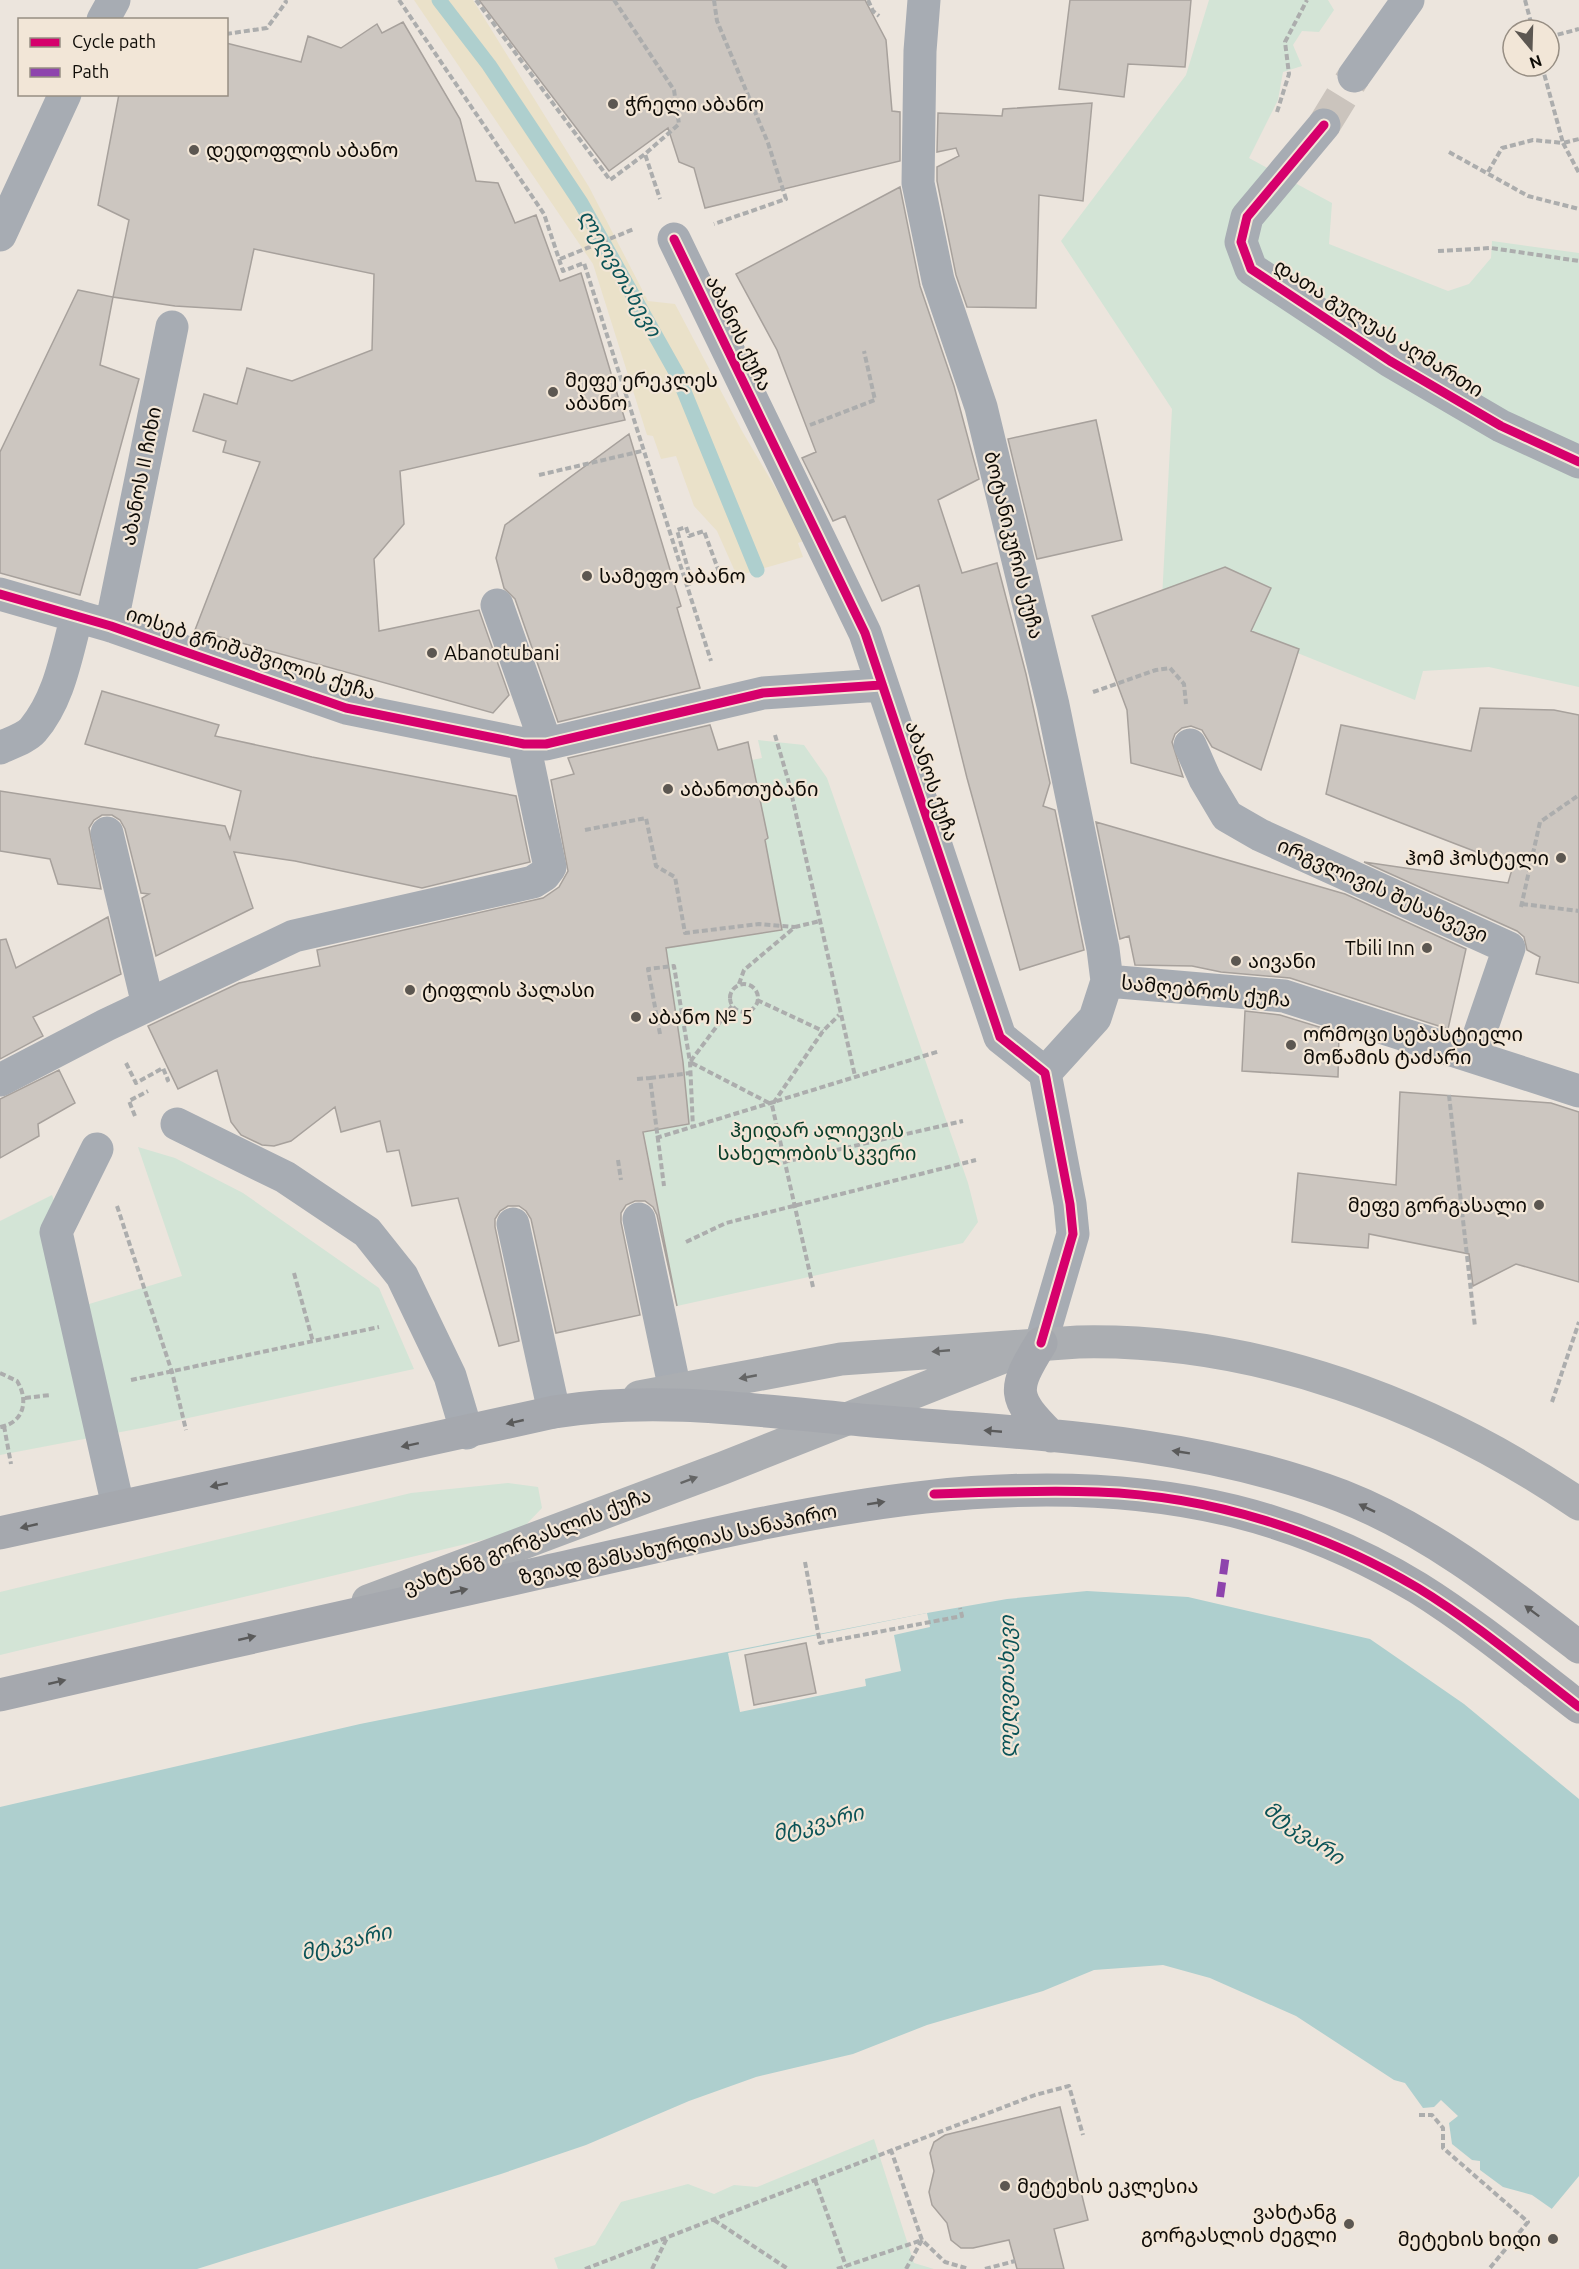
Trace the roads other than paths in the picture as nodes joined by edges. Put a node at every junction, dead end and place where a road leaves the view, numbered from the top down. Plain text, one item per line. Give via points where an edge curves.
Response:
1 (114, 0) edge
2 (924, 0) edge
3 (1408, 0) edge
4 (105, 18) edge
5 (1354, 76) tunnel mouth
6 (64, 96) edge
7 (1324, 125) tunnel mouth
8 (0, 235) edge
9 (674, 239) road end
10 (171, 327) dead end
11 (1579, 462) edge
12 (0, 594) edge
13 (497, 605) dead end
14 (77, 616) junction
15 (111, 626) junction
16 (881, 685) junction
17 (1188, 730) road end
18 (535, 744) junction
19 (0, 748) edge
20 (106, 833) dead end
21 (1107, 981) junction
22 (148, 1005) junction
23 (1458, 1052) junction
24 (1045, 1073) junction
25 (0, 1080) edge
26 (1579, 1091) edge
27 (177, 1124) dead end
28 (98, 1149) road end
29 (639, 1219) dead end
30 (513, 1224) dead end
31 (1041, 1343) junction
32 (675, 1390) junction
33 (593, 1406) junction
34 (554, 1413) junction
35 (845, 1418) junction
36 (467, 1433) junction
37 (1052, 1436) junction
38 (1579, 1504) edge
39 (118, 1506) junction
40 (0, 1533) edge
41 (300, 1627) junction
42 (1579, 1647) edge
43 (0, 1695) edge
44 (1579, 1707) edge

1 - 4 street
2 - 21 street, ბოტანიკურის ქუჩა via 918,183 938,280 981,407 1053,705
3 - 5 street
6 - 8 street
7 - 11 street, დათა გულუას აღმართი via 1247,217 1241,242 1251,269 1501,426
9 - 16 street, აბანოს ქუჩა via 865,633
10 - 15 street, აბანოს II ჩიხი
12 - 14 street, იოსებ გრიშაშვილის ქუჩა
13 - 18 street
14 - 15 street, იოსებ გრიშაშვილის ქუჩა
14 - 19 street via 59,686 47,708 32,732
15 - 18 street, იოსებ გრიშაშვილის ქუჩა via 346,708
16 - 18 street, იოსებ გრიშაშვილის ქუჩა via 763,693
16 - 24 street, აბანოს ქუჩა via 1000,1037
17 - 23 street, ირგვლივის შესახვევი via 1205,779 1227,816 1260,835 1515,928
18 - 22 street via 550,867 544,875 533,882 294,936
20 - 22 street
21 - 23 street, სამღებროს ქუჩა via 1284,996
21 - 24 street, ბოტანიკურის ქუჩა via 1095,1018
22 - 25 street
23 - 26 street, სამღებროს ქუჩა
24 - 31 street via 1073,1234
27 - 36 street via 285,1177 367,1232 402,1276 450,1376
28 - 39 street via 56,1232
29 - 32 street
30 - 34 street
31 -> 32 main road, ვახტანგ გორგასლის ქუჩა via 841,1359
31 - 35 main road, ვახტანგ გორგასლის ქუჩა
31 - 37 highway via 1023,1371 1019,1390 1025,1410
31 - 38 main road, ვახტანგ გორგასლის ქუჩა via 1115,1341 1185,1347 1281,1366 1353,1387 1470,1440 1541,1478
32 - 33 main road, ვახტანგ გორგასლის ქუჩა
33 - 34 highway, ვახტანგ გორგასლის ქუჩა
33 - 35 highway via 715,1406
34 -> 36 highway, ვახტანგ გორგასლის ქუჩა
37 -> 35 highway
41 -> 35 main road, ვახტანგ გორგასლის ქუჩა via 723,1468
36 -> 39 highway, ვახტანგ გორგასლის ქუჩა
42 -> 37 highway via 1467,1564 1408,1528 1343,1497 1201,1455
39 -> 40 highway, ვახტანგ გორგასლის ქუჩა
43 -> 41 highway, ვახტანგ გორგასლის ქუჩა
41 -> 44 highway, ზვიად გამსახურდიას სანაპირო via 743,1526 827,1511 934,1494 1100,1492 1234,1511 1312,1536 1366,1560 1419,1589

